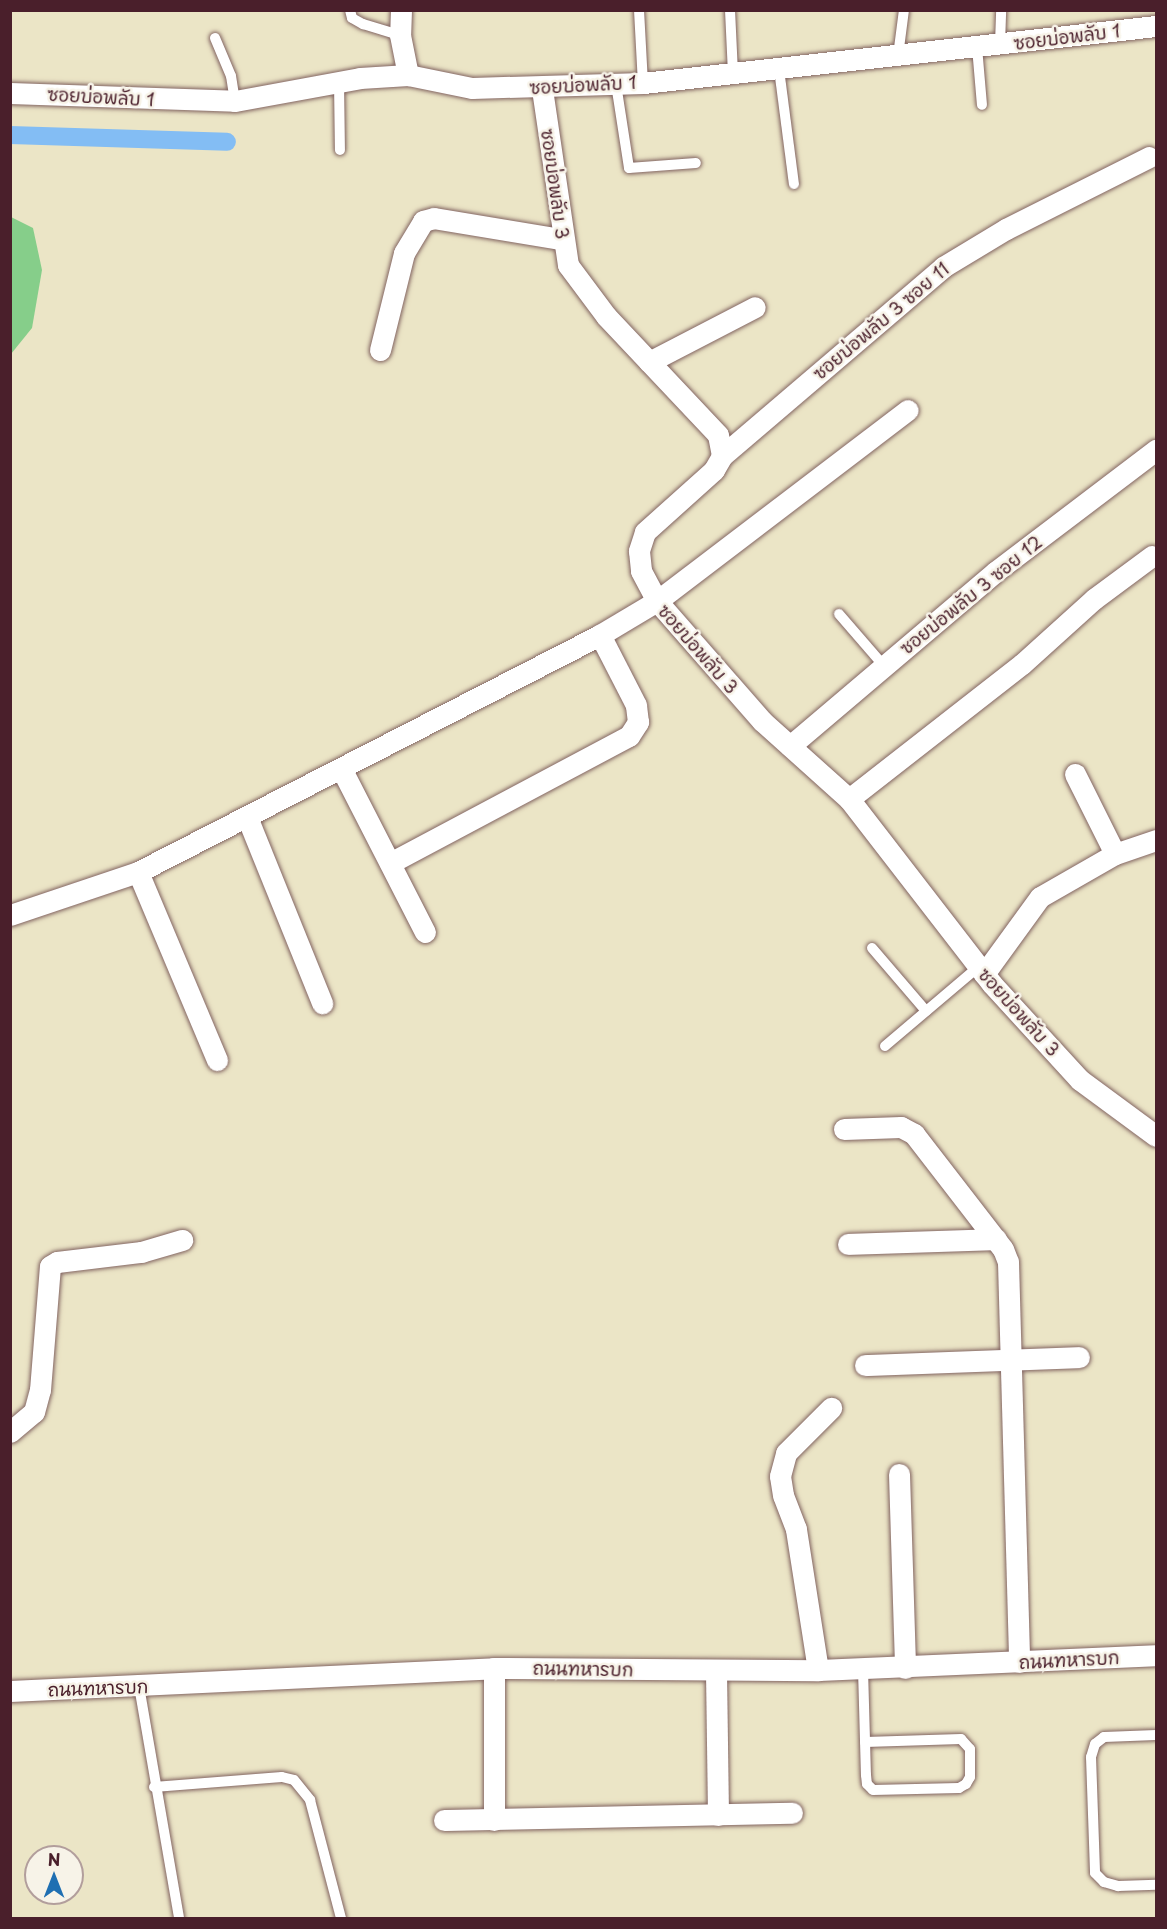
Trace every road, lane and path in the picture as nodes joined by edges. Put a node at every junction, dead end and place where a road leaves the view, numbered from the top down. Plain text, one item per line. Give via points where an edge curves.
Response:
1 (350, 10) edge
2 (401, 10) edge
3 (639, 10) edge
4 (730, 10) edge
5 (904, 10) edge
6 (1000, 10) edge
7 (1156, 26) edge
8 (400, 35) junction
9 (214, 38) dead end
10 (1000, 44) junction
11 (977, 47) junction
12 (898, 56) junction
13 (779, 69) junction
14 (733, 74) junction
15 (408, 75) junction
16 (339, 82) junction
17 (643, 83) junction
18 (616, 84) junction
19 (542, 88) junction
20 (10, 93) edge
21 (235, 101) junction
22 (981, 105) dead end
23 (340, 150) dead end
24 (1149, 157) dead end
25 (696, 163) dead end
26 (794, 184) dead end
27 (561, 239) junction
28 (755, 307) dead end
29 (380, 350) dead end
30 (649, 362) junction
31 (908, 410) dead end
32 (1156, 450) edge
33 (722, 456) junction
34 (1152, 556) dead end
35 (657, 601) junction
36 (839, 614) dead end
37 (600, 635) junction
38 (884, 666) junction
39 (790, 746) junction
40 (342, 770) junction
41 (1075, 774) dead end
42 (849, 799) junction
43 (247, 817) junction
44 (1156, 840) edge
45 (1115, 854) junction
46 (390, 863) junction
47 (138, 872) junction
48 (10, 915) edge
49 (425, 932) dead end
50 (872, 948) dead end
51 (981, 970) junction
52 (322, 1003) dead end
53 (926, 1011) junction
54 (885, 1046) dead end
55 (217, 1060) dead end
56 (844, 1129) dead end
57 (1156, 1136) edge
58 (996, 1239) junction
59 (182, 1240) dead end
60 (848, 1244) dead end
61 (1079, 1357) dead end
62 (1010, 1358) junction
63 (865, 1365) dead end
64 (831, 1408) dead end
65 (10, 1432) edge
66 (899, 1474) dead end
67 (1156, 1655) edge
68 (1019, 1662) junction
69 (494, 1668) junction
70 (905, 1668) junction
71 (863, 1669) junction
72 (716, 1671) junction
73 (818, 1671) junction
74 (139, 1686) junction
75 (10, 1691) edge
76 (1156, 1735) edge
77 (865, 1742) junction
78 (154, 1787) junction
79 (792, 1813) dead end
80 (718, 1815) junction
81 (494, 1820) junction
82 (444, 1821) dead end
83 (1156, 1885) edge
84 (179, 1918) edge
85 (341, 1918) edge

1 - 8 lane via 352,18 363,24
2 - 8 street
3 - 17 lane
4 - 14 lane
5 - 12 lane
6 - 10 lane
7 - 10 street, ซอยบ่อพลับ 1
8 - 15 street
9 - 21 lane via 231,76
10 - 11 street, ซอยบ่อพลับ 1
11 - 12 street, ซอยบ่อพลับ 1
11 - 22 lane
12 - 13 street, ซอยบ่อพลับ 1
13 - 14 street, ซอยบ่อพลับ 1
13 - 26 lane
14 - 17 street, ซอยบ่อพลับ 1
15 - 16 street, ซอยบ่อพลับ 1
15 - 19 street, ซอยบ่อพลับ 1 via 472,88
16 - 21 street, ซอยบ่อพลับ 1
16 - 23 lane
17 - 18 street, ซอยบ่อพลับ 1
18 - 19 street, ซอยบ่อพลับ 1
18 - 25 lane via 629,168
19 - 27 street, ซอยบ่อพลับ 3
20 - 21 street, ซอยบ่อพลับ 1
24 - 33 street, ซอยบ่อพลับ 3 ซอย 11 via 1005,229 943,267
27 - 29 street via 434,218 423,221 404,253
27 - 30 street, ซอยบ่อพลับ 3 via 568,265 606,316
28 - 30 street
30 - 33 street, ซอยบ่อพลับ 3 via 718,435
31 - 35 street
32 - 38 street, ซอยบ่อพลับ 3 ซอย 12 via 995,572
33 - 35 street, ซอยบ่อพลับ 3 via 714,470 645,532 639,551 641,571
34 - 42 street
35 - 37 street
35 - 39 street, ซอยบ่อพลับ 3 via 704,659
36 - 38 lane
37 - 40 street
37 - 46 street via 636,705 638,722 629,736
38 - 39 street, ซอยบ่อพลับ 3 ซอย 12
39 - 42 street, ซอยบ่อพลับ 3
40 - 43 street
40 - 46 street
41 - 45 street
42 - 51 street, ซอยบ่อพลับ 3
43 - 47 street
43 - 52 street
44 - 45 street
45 - 51 street via 1040,897
46 - 49 street
47 - 48 street
47 - 55 street
50 - 53 lane
51 - 53 lane
51 - 57 street, ซอยบ่อพลับ 3 via 1080,1080
53 - 54 lane
56 - 58 street via 902,1127 914,1134
58 - 60 street
58 - 62 street via 1008,1262
59 - 65 street via 141,1252 50,1266 38,1397 34,1412
61 - 62 street
62 - 63 street
62 - 68 street
64 - 73 street via 786,1453 780,1476 796,1529
66 - 70 street
67 - 68 street, ถนนทหารบก
68 - 70 street, ถนนทหารบก
69 - 72 street, ถนนทหารบก
69 - 74 street, ถนนทหารบก
69 - 81 street
70 - 71 street, ถนนทหารบก
71 - 73 street, ถนนทหารบก
71 - 77 lane
72 - 73 street, ถนนทหารบก
72 - 80 street
74 - 75 street, ถนนทหารบก
74 - 78 lane
76 - 83 lane via 1104,1737 1095,1744 1091,1757 1095,1873 1104,1882 1118,1886
77 - 77 lane via 961,1739 970,1749 970,1777 959,1788 873,1790 867,1784
78 - 84 lane
78 - 85 lane via 282,1777 294,1780 310,1800
79 - 80 street
80 - 81 street
81 - 82 street

